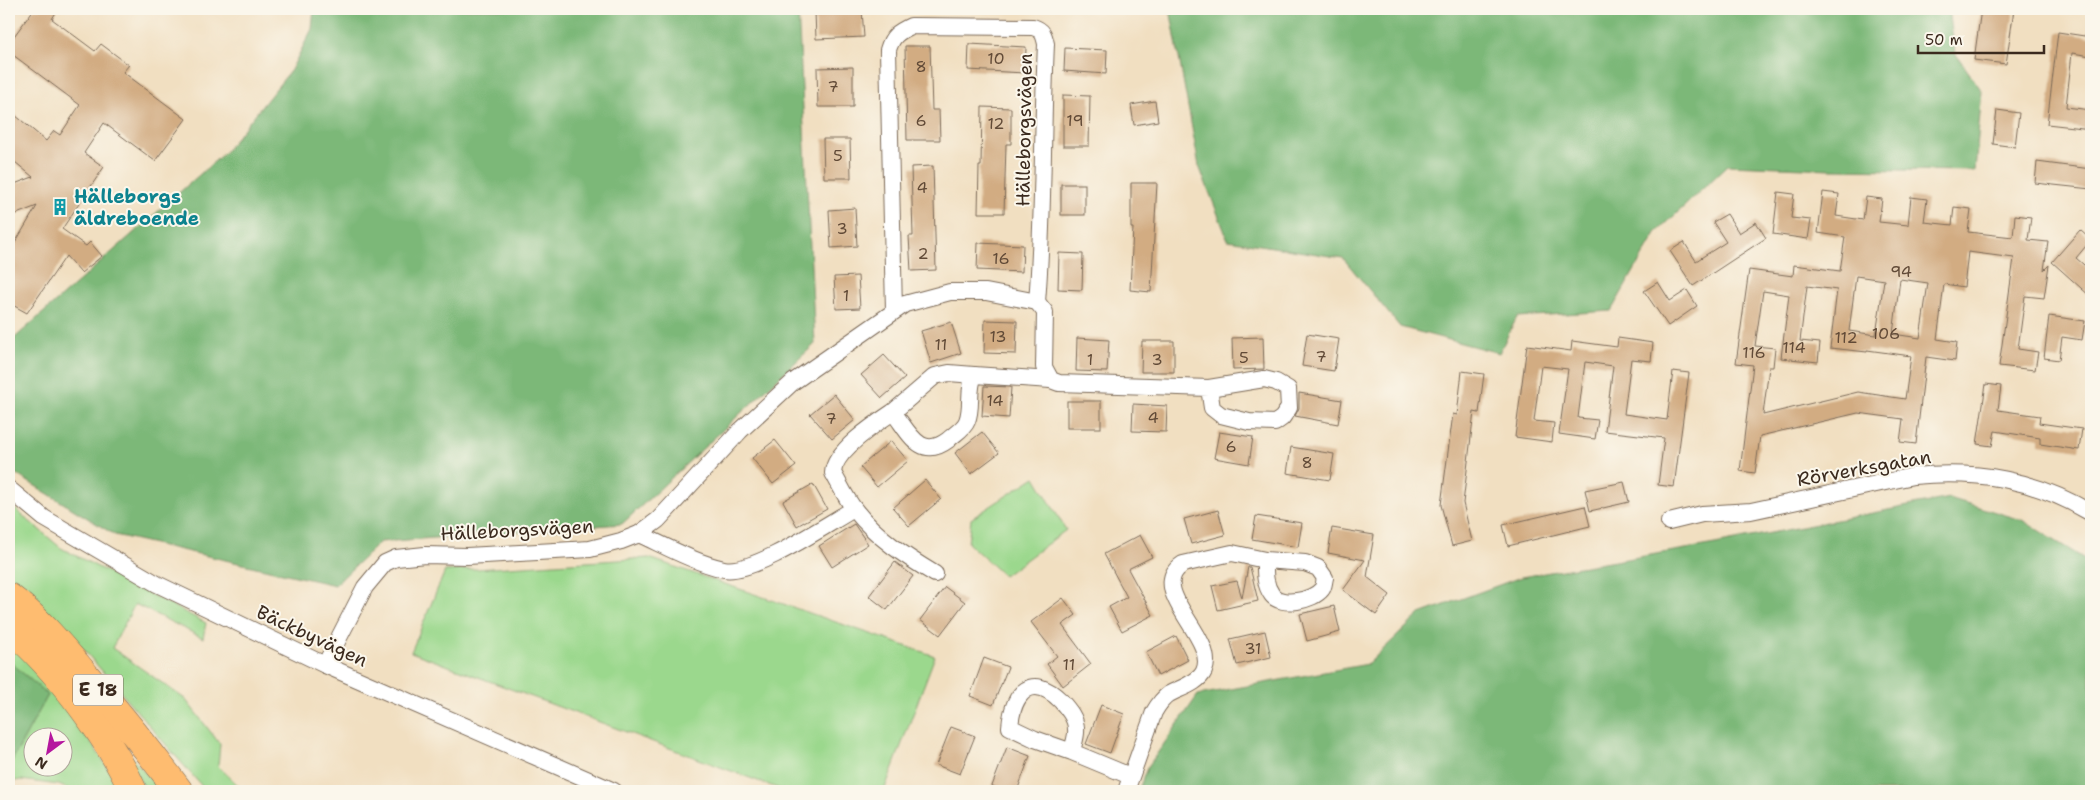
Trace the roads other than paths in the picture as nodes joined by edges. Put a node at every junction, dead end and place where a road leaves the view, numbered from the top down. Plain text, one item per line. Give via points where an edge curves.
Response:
1 (1037, 302) junction
2 (894, 310) junction
3 (974, 375) junction
4 (1051, 380) junction
5 (1209, 388) junction
6 (893, 412) junction
7 (9, 489) edge
8 (854, 509) junction
9 (2091, 513) edge
10 (1669, 522) dead end
11 (639, 534) junction
12 (1265, 560) dead end
13 (935, 574) dead end
14 (9, 597) edge
15 (9, 627) edge
16 (325, 665) junction
17 (1072, 752) junction
18 (1128, 784) edge
19 (133, 791) edge
20 (179, 791) edge
21 (614, 791) edge

1 - 2 street, Hälleborgsvägen via 986,292 950,292
1 - 2 street, Hälleborgsvägen via 1042,236 1044,34 1033,27 911,26 898,32 888,50
1 - 4 street via 1045,312 1044,367
2 - 11 street, Hälleborgsvägen via 793,382 740,432 658,520
3 - 4 street
3 - 6 street via 949,373 934,376
3 - 6 street via 967,421 934,448 925,448 917,442
4 - 5 street via 1059,383
5 - 5 street via 1212,408 1221,415 1249,422 1275,423 1289,408 1288,389 1276,382 1264,379
6 - 8 street via 840,454 833,468
7 - 16 street, Bäckbyvägen via 44,518 134,571
8 - 11 street via 777,554 735,569 725,569
8 - 13 street via 887,543
9 - 10 street, Rörverksgatan via 2028,483 1993,476 1939,474 1913,476 1751,510 1702,514
11 - 16 street, Hälleborgsvägen via 590,549 467,556 425,555 385,563 365,587
12 - 18 street via 1232,552 1177,568 1172,577 1173,590 1178,605 1202,644 1206,666 1199,678 1160,701
14 - 20 highway, E 18 via 62,648 146,746
15 - 19 highway, E 18 via 53,672 82,708 108,744
16 - 21 street, Bäckbyvägen
17 - 17 street via 1010,727 1014,707 1025,690 1032,686 1042,687 1066,706 1076,730
17 - 18 street

